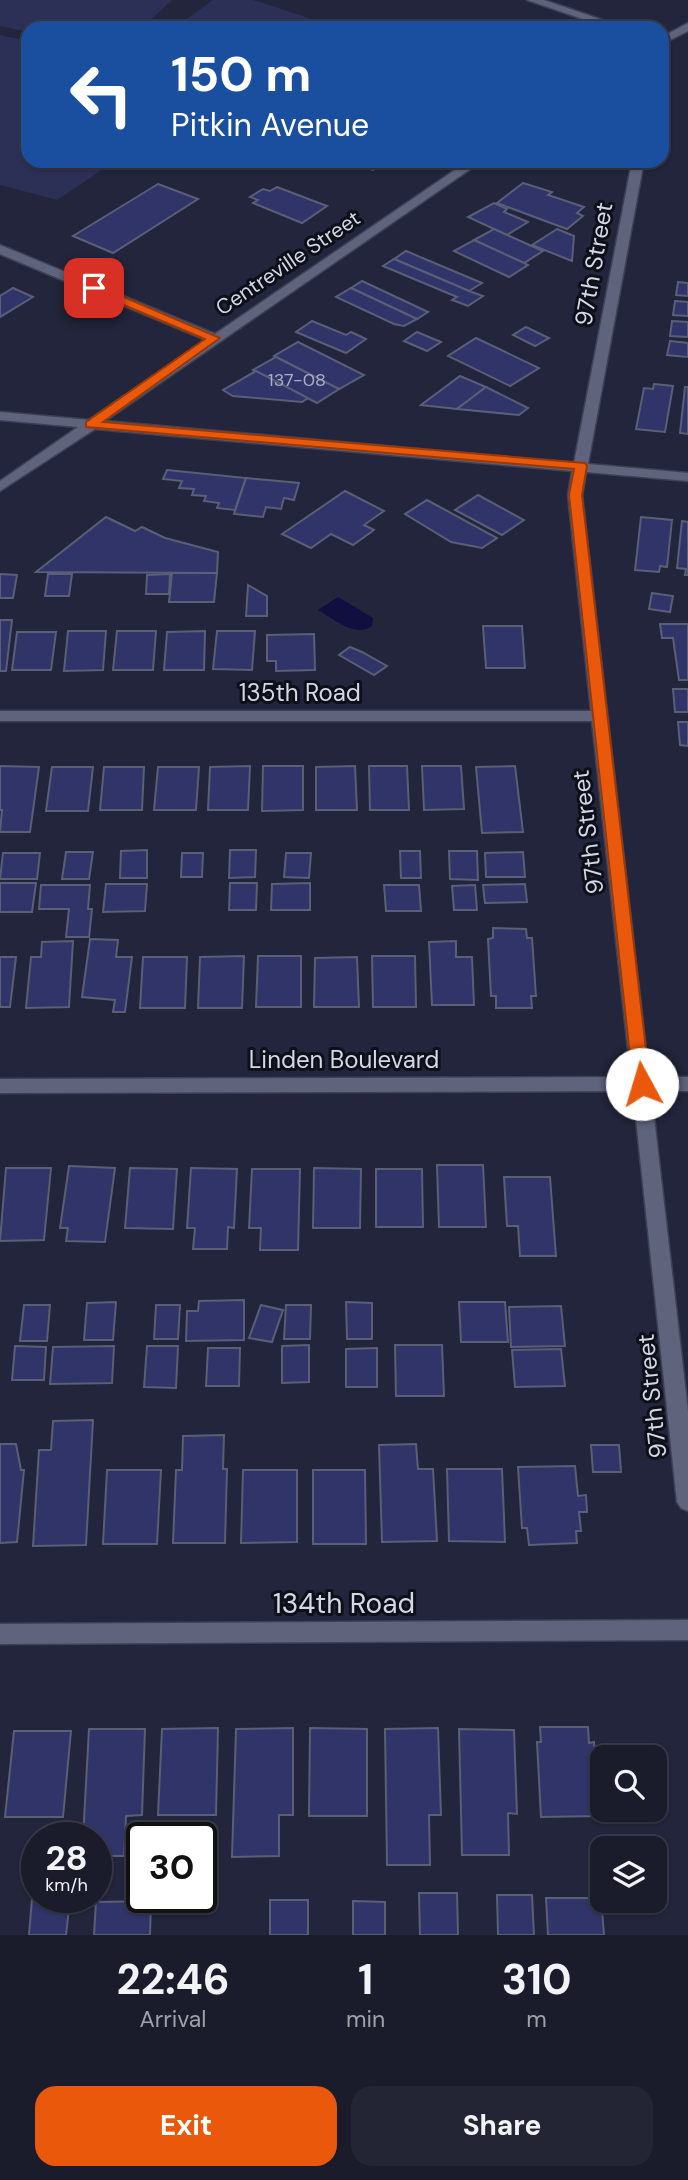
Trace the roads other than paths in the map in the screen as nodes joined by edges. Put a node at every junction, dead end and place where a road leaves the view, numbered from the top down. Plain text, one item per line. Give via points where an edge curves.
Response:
1 (533, 0) edge
2 (598, 21) edge
3 (688, 26) edge
4 (669, 36) edge
5 (669, 40) edge
6 (688, 43) edge
7 (466, 168) edge
8 (637, 168) edge
9 (0, 249) edge
10 (214, 338) junction
11 (0, 416) edge
12 (91, 424) junction
13 (581, 466) junction
14 (688, 477) edge
15 (0, 487) edge
16 (0, 716) edge
17 (599, 716) junction
18 (642, 1084) junction
19 (688, 1084) edge
20 (0, 1086) edge
21 (688, 1502) edge
22 (688, 1630) edge
23 (0, 1634) edge

1 - 2 street
3 - 4 street
5 - 6 street
7 - 10 street, Centreville Street
8 - 13 street, 97th Street
9 - 10 street
10 - 12 street, Centreville Street
11 - 12 street
12 - 13 street
12 - 15 street, Centreville Street
13 - 14 street
13 - 17 street, 97th Street via 575,495
16 - 17 street, 135th Road
17 - 18 street, 97th Street
18 - 19 street, Linden Boulevard
18 - 20 street, Linden Boulevard
18 - 21 street, 97th Street
22 - 23 street, 134th Road

